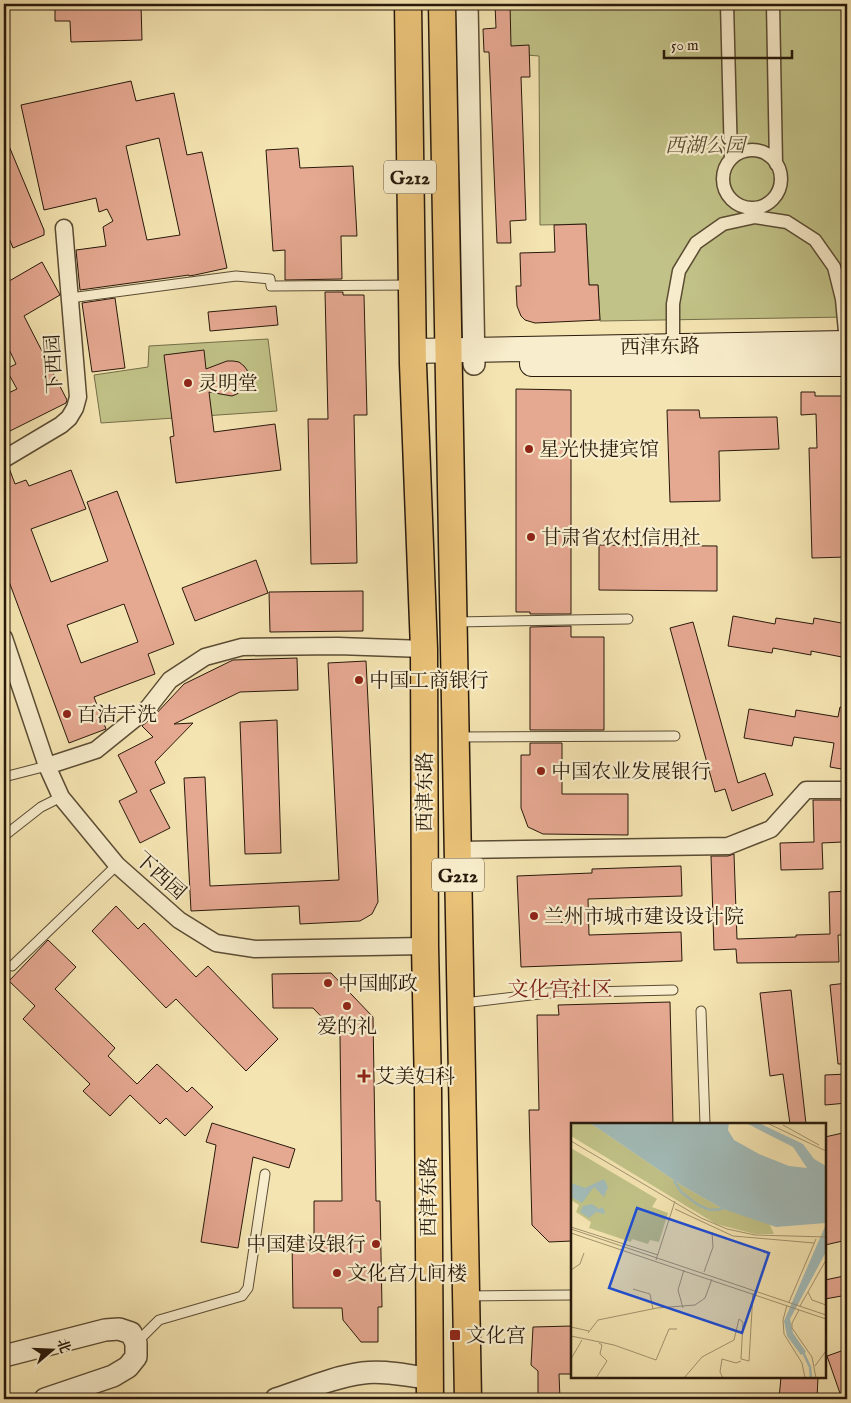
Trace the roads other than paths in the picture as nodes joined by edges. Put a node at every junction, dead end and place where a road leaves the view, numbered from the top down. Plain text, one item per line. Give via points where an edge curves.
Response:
1 (408, 4) edge
2 (442, 4) edge
3 (466, 4) edge
4 (727, 4) edge
5 (773, 4) edge
6 (731, 159) junction
7 (776, 164) junction
8 (754, 213) junction
9 (64, 228) dead end
10 (412, 286) junction
11 (70, 298) junction
12 (673, 346) junction
13 (847, 350) edge
14 (412, 357) junction
15 (461, 357) junction
16 (4, 458) edge
17 (628, 619) dead end
18 (454, 622) junction
19 (4, 638) edge
20 (424, 649) junction
21 (675, 736) dead end
22 (456, 737) junction
23 (47, 766) junction
24 (4, 777) edge
25 (847, 790) edge
26 (61, 797) junction
27 (4, 836) edge
28 (458, 850) junction
29 (117, 866) junction
30 (425, 946) junction
31 (12, 966) dead end
32 (674, 990) dead end
33 (461, 1004) junction
34 (701, 1011) dead end
35 (705, 1123) edge
36 (265, 1174) dead end
37 (571, 1295) edge
38 (467, 1296) junction
39 (136, 1343) junction
40 (4, 1356) edge
41 (429, 1389) edge
42 (45, 1399) edge
43 (276, 1399) edge
44 (468, 1399) edge

1 - 10 main road, 西津东路 / G212
2 - 15 main road, 西津东路 / G212
3 - 15 street, 西津东路
4 - 6 street
5 - 7 street
6 - 7 street via 740,152 751,150 762,152
6 - 8 street via 724,174 725,191 732,201
7 - 8 street via 781,179 779,190 773,200
8 - 12 street via 723,224 696,243 679,272 673,304
8 - 13 street via 787,222 815,240 834,267 842,299
9 - 11 street, 下西园
10 - 11 lane via 271,286 270,279 236,276
10 - 14 main road, 西津东路 / G212
11 - 16 street, 下西园 via 78,398 75,408 61,426
12 - 13 main road, 西津东路
12 - 15 main road, 西津东路
13 - 15 main road, 西津东路
14 - 15 main road, 西津东路
14 - 20 main road, 西津东路 / G212
15 - 18 main road, 西津东路 / G212
17 - 18 lane
18 - 22 main road, 西津东路 / G212
19 - 23 street, 下西园
20 - 23 street via 242,647 205,657 170,680 148,708 96,750
20 - 30 main road, 西津东路 / G212
21 - 22 lane
22 - 28 main road, 西津东路 / G212
23 - 24 lane
23 - 26 street, 下西园
25 - 28 street via 806,790 772,829 728,846
26 - 27 lane via 41,807
26 - 29 street, 下西园
28 - 33 main road, 西津东路 / G212
29 - 30 street, 下西园 via 179,920 216,943 256,949
29 - 31 lane
30 - 41 main road, 西津东路 / G212
32 - 33 lane via 548,993
33 - 38 main road, 西津东路 / G212
34 - 35 lane
36 - 39 lane via 248,1288 242,1296 159,1320
37 - 38 lane
38 - 44 main road, 西津东路 / G212
39 - 40 street via 131,1333 119,1329 105,1330
39 - 42 street via 136,1357 128,1367 113,1376
41 - 43 street via 393,1373 363,1373

